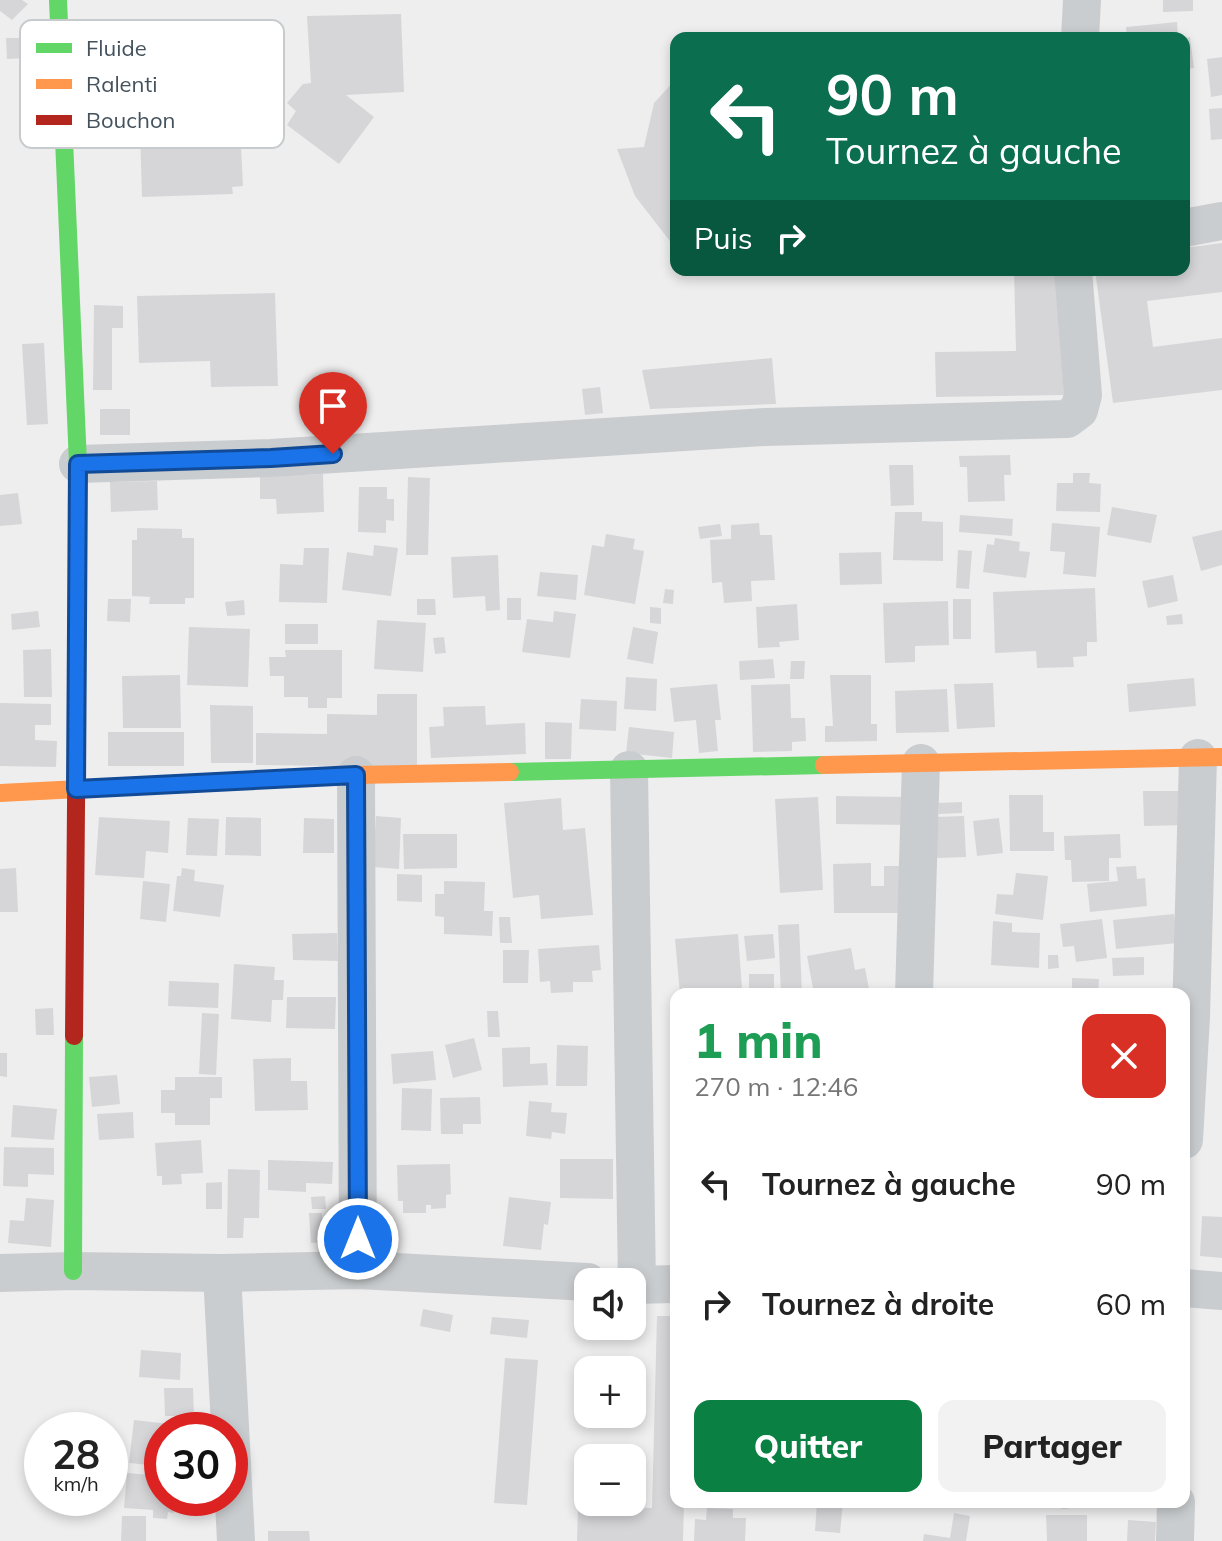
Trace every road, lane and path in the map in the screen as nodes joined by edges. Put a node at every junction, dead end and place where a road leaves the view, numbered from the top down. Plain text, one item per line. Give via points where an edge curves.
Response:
1 (58, 0) edge
2 (1082, 0) edge
3 (59, 20) edge
4 (1080, 32) edge
5 (64, 148) edge
6 (1222, 221) edge
7 (1190, 227) edge
8 (1073, 276) edge
9 (78, 464) junction
10 (1210, 758) edge
11 (921, 763) junction
12 (629, 770) junction
13 (356, 775) junction
14 (76, 789) junction
15 (0, 793) edge
16 (914, 988) edge
17 (1190, 1035) edge
18 (634, 1268) edge
19 (358, 1270) junction
20 (73, 1271) junction
21 (0, 1273) edge
22 (222, 1273) junction
23 (574, 1281) edge
24 (670, 1284) edge
25 (646, 1285) edge
26 (1190, 1288) edge
27 (1222, 1291) edge
28 (1176, 1508) edge
29 (236, 1541) edge
30 (1175, 1541) edge

1 - 3 street
2 - 4 street
5 - 9 street
6 - 7 street
8 - 9 street via 1083,395 1079,410 1067,419 765,427 271,458
9 - 14 street
10 - 11 street
10 - 17 street
11 - 12 street
11 - 16 street
12 - 13 street
12 - 18 street
13 - 14 street
13 - 19 street
14 - 15 street
14 - 20 street
19 - 22 street
19 - 23 street
20 - 21 street
20 - 22 street
22 - 29 street
24 - 25 street
26 - 27 street
28 - 30 street

